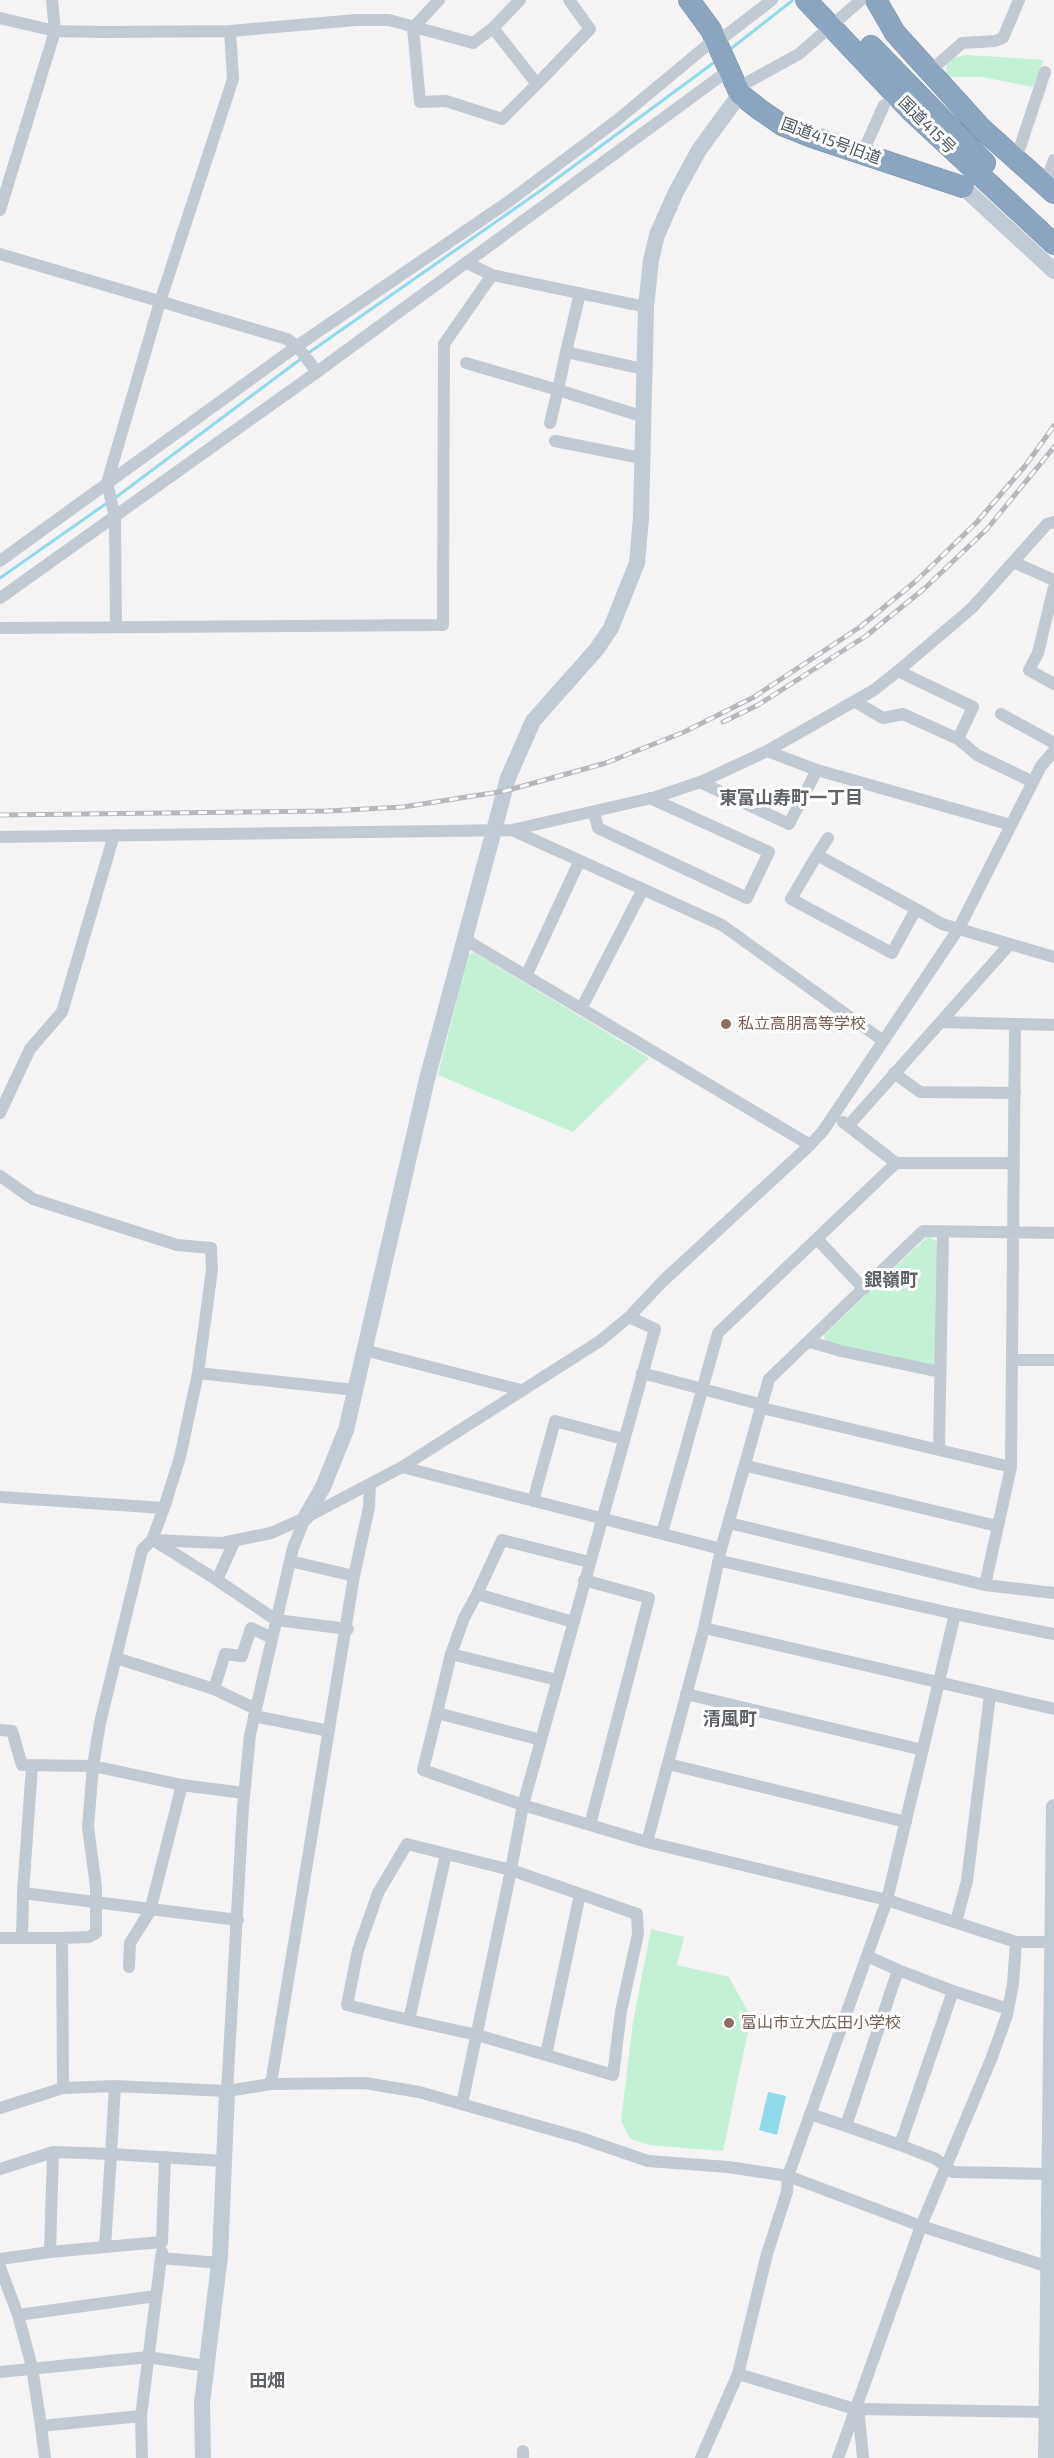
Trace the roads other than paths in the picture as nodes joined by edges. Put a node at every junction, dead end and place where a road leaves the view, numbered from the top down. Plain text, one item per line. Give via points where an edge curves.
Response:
1 (52, 0) edge
2 (439, 0) edge
3 (520, 0) edge
4 (568, 0) edge
5 (689, 0) edge
6 (772, 0) edge
7 (861, 0) edge
8 (876, 0) edge
9 (1019, 0) edge
10 (815, 2) edge
11 (0, 18) edge
12 (837, 23) junction
13 (413, 28) junction
14 (493, 28) junction
15 (55, 31) junction
16 (230, 31) junction
17 (716, 38) junction
18 (930, 71) junction
19 (1045, 72) dead end
20 (537, 84) junction
21 (735, 84) junction
22 (884, 105) dead end
23 (862, 154) junction
24 (1016, 159) junction
25 (1054, 160) edge
26 (991, 178) junction
27 (963, 187) joint
28 (1049, 188) edge
29 (0, 210) edge
30 (1054, 226) edge
31 (1054, 244) edge
32 (0, 254) edge
33 (468, 263) junction
34 (1054, 272) edge
35 (492, 275) junction
36 (579, 293) junction
37 (160, 302) junction
38 (646, 307) junction
39 (297, 346) junction
40 (567, 352) junction
41 (466, 363) dead end
42 (643, 369) junction
43 (317, 372) junction
44 (558, 390) junction
45 (641, 416) junction
46 (550, 423) dead end
47 (555, 441) dead end
48 (641, 458) junction
49 (107, 483) junction
50 (115, 517) junction
51 (1054, 522) edge
52 (0, 561) edge
53 (1013, 562) junction
54 (1054, 580) edge
55 (1054, 587) edge
56 (0, 598) edge
57 (116, 627) junction
58 (0, 628) edge
59 (898, 671) junction
60 (1054, 684) edge
61 (854, 701) junction
62 (1000, 714) dead end
63 (958, 739) junction
64 (1054, 743) edge
65 (767, 751) junction
66 (1054, 752) edge
67 (817, 770) junction
68 (700, 782) junction
69 (1033, 782) junction
70 (650, 798) junction
71 (594, 812) junction
72 (1011, 825) junction
73 (504, 829) junction
74 (114, 836) junction
75 (0, 837) edge
76 (828, 838) dead end
77 (817, 855) junction
78 (579, 862) junction
79 (643, 889) junction
80 (916, 909) junction
81 (959, 928) junction
82 (464, 939) junction
83 (1010, 944) junction
84 (1054, 957) edge
85 (526, 976) junction
86 (581, 1009) junction
87 (941, 1022) junction
88 (1016, 1024) junction
89 (1054, 1024) edge
90 (882, 1041) junction
91 (894, 1073) junction
92 (1015, 1093) junction
93 (0, 1113) edge
94 (834, 1114) junction
95 (848, 1126) junction
96 (810, 1145) junction
97 (896, 1163) junction
98 (1014, 1163) junction
99 (0, 1176) edge
100 (943, 1232) junction
101 (1013, 1232) junction
102 (1054, 1233) edge
103 (818, 1239) junction
104 (864, 1289) junction
105 (629, 1317) junction
106 (810, 1342) junction
107 (364, 1350) junction
108 (1012, 1360) junction
109 (1054, 1360) edge
110 (940, 1372) junction
111 (198, 1373) junction
112 (642, 1373) junction
113 (702, 1389) junction
114 (355, 1390) junction
115 (521, 1390) junction
116 (762, 1406) junction
117 (623, 1439) junction
118 (939, 1449) junction
119 (747, 1466) junction
120 (402, 1467) junction
121 (1011, 1467) junction
122 (370, 1486) junction
123 (0, 1497) edge
124 (533, 1501) junction
125 (164, 1508) junction
126 (305, 1518) junction
127 (601, 1519) junction
128 (729, 1523) junction
129 (997, 1526) junction
130 (662, 1533) junction
131 (152, 1540) junction
132 (236, 1540) junction
133 (721, 1555) junction
134 (290, 1561) junction
135 (589, 1562) junction
136 (354, 1576) junction
137 (217, 1580) junction
138 (584, 1580) junction
139 (986, 1585) junction
140 (1054, 1593) edge
141 (477, 1594) junction
142 (955, 1614) junction
143 (276, 1620) junction
144 (573, 1622) junction
145 (704, 1628) junction
146 (348, 1629) junction
147 (1054, 1634) edge
148 (272, 1638) junction
149 (451, 1654) junction
150 (116, 1658) junction
151 (557, 1680) junction
152 (940, 1682) junction
153 (214, 1689) junction
154 (686, 1694) junction
155 (990, 1695) junction
156 (1054, 1709) edge
157 (255, 1713) junction
158 (437, 1713) junction
159 (0, 1730) edge
160 (329, 1731) junction
161 (541, 1740) junction
162 (923, 1750) junction
163 (668, 1764) junction
164 (32, 1766) junction
165 (93, 1766) junction
166 (182, 1785) junction
167 (244, 1793) junction
168 (524, 1805) junction
169 (1054, 1807) edge
170 (906, 1822) junction
171 (590, 1825) junction
172 (647, 1842) junction
173 (446, 1854) junction
174 (511, 1870) junction
175 (23, 1893) junction
176 (580, 1894) junction
177 (887, 1900) junction
178 (96, 1903) junction
179 (150, 1911) junction
180 (238, 1920) junction
181 (956, 1922) junction
182 (0, 1938) edge
183 (22, 1938) junction
184 (62, 1938) junction
185 (1016, 1942) junction
186 (1051, 1942) junction
187 (867, 1956) junction
188 (129, 1967) dead end
189 (898, 1970) junction
190 (953, 1991) junction
191 (1008, 2009) junction
192 (410, 2020) junction
193 (477, 2035) junction
194 (546, 2055) junction
195 (271, 2084) junction
196 (115, 2086) junction
197 (63, 2088) junction
198 (227, 2091) junction
199 (462, 2104) junction
200 (0, 2108) edge
201 (810, 2114) junction
202 (846, 2126) junction
203 (900, 2145) junction
204 (52, 2152) junction
205 (111, 2154) junction
206 (165, 2157) junction
207 (224, 2161) junction
208 (947, 2167) junction
209 (0, 2169) edge
210 (1049, 2174) junction
211 (788, 2176) junction
212 (921, 2226) junction
213 (162, 2242) junction
214 (105, 2247) junction
215 (50, 2252) junction
216 (161, 2258) junction
217 (0, 2259) edge
218 (219, 2263) junction
219 (0, 2267) edge
220 (1049, 2267) junction
221 (156, 2296) junction
222 (18, 2315) junction
223 (148, 2357) junction
224 (206, 2366) junction
225 (32, 2367) junction
226 (0, 2372) edge
227 (738, 2374) junction
228 (855, 2409) junction
229 (1047, 2412) junction
230 (141, 2416) junction
231 (41, 2426) junction
232 (838, 2457) edge
233 (45, 2458) edge
234 (142, 2458) edge
235 (203, 2458) edge
236 (701, 2458) edge
237 (855, 2458) edge
238 (862, 2458) edge
239 (1046, 2458) edge

1 - 15 street
2 - 13 street
3 - 14 street
4 - 20 street via 590,29
5 - 17 highway
6 - 17 street via 725,36
7 - 12 street
8 - 18 highway via 895,33
9 - 18 street via 1003,38 962,43
10 - 12 highway, 国道415号
11 - 15 street
12 - 21 street via 799,54
12 - 26 highway, 国道415号 via 911,111
13 - 14 street via 473,43
13 - 16 street via 389,20 356,20
13 - 20 street via 420,102 446,101 502,119
14 - 20 street
15 - 16 street
15 - 29 street
16 - 37 street via 232,79
17 - 21 highway
17 - 39 street via 616,122 508,202
18 - 24 highway via 981,128
19 - 24 street
21 - 23 highway, 国道415号旧道 via 782,125
21 - 33 street
21 - 38 street via 657,235
22 - 23 street
23 - 27 highway, 国道415号旧道
24 - 28 highway
25 - 28 street
26 - 30 highway, 国道415号
26 - 31 highway, 国道415号
27 - 34 street
32 - 37 street
33 - 35 street
33 - 43 street
35 - 36 street
35 - 57 street via 444,344 443,625
36 - 38 street
36 - 40 street
37 - 39 street via 287,339
37 - 49 street
38 - 42 street
39 - 43 street
39 - 49 street
40 - 42 street
40 - 44 street
41 - 44 street
42 - 45 street
43 - 50 street
44 - 45 street
44 - 46 street
45 - 48 street
47 - 48 street
48 - 73 street via 641,518 633,574 612,628 533,721 508,778
49 - 50 street
49 - 52 street
50 - 56 street
50 - 57 street
51 - 53 street via 1047,524
53 - 54 street
53 - 59 street via 972,608
55 - 60 street via 1038,653 1029,670
57 - 58 street
59 - 61 street
59 - 63 street via 973,707
61 - 63 street via 884,718 903,714
61 - 65 street
62 - 64 street
63 - 69 street via 977,755
65 - 67 street
65 - 68 street
66 - 69 street
67 - 68 street via 789,824
67 - 72 street
68 - 70 street
69 - 72 street
70 - 71 street
70 - 71 street via 769,852 747,898 598,828
71 - 73 street
72 - 81 street
73 - 74 street
73 - 78 street
73 - 82 street
74 - 75 street
74 - 93 street via 62,1012 30,1049
76 - 77 street
77 - 80 street
77 - 80 street via 791,898 892,953
78 - 79 street
78 - 85 street
79 - 86 street
79 - 90 street via 722,925
80 - 81 street via 942,924
81 - 83 street
81 - 90 street
82 - 85 street
82 - 107 street
83 - 84 street
83 - 87 street
85 - 86 street
86 - 96 street
87 - 88 street
87 - 91 street
88 - 89 street
88 - 92 street
90 - 94 street
91 - 92 street via 920,1092
91 - 95 street
92 - 98 street
94 - 95 street
94 - 96 street
95 - 97 street
96 - 105 street
97 - 98 street
97 - 103 street
98 - 101 street
99 - 111 street via 33,1199 177,1245 211,1248 212,1270
100 - 101 street
100 - 104 street via 923,1231
100 - 110 street
101 - 102 street
101 - 108 street
103 - 104 street
103 - 113 street via 718,1333
104 - 106 street
105 - 112 street via 655,1329
105 - 115 street via 600,1341
106 - 110 street
106 - 116 street via 770,1379
107 - 114 street
107 - 115 street
108 - 109 street
108 - 121 street
110 - 118 street
111 - 114 street
111 - 125 street via 180,1457
112 - 113 street
112 - 117 street
113 - 116 street
113 - 130 street
114 - 126 street via 346,1430
115 - 120 street
116 - 118 street
116 - 119 street
117 - 124 street via 555,1421
117 - 127 street
118 - 121 street
119 - 128 street
119 - 129 street
120 - 122 street
120 - 124 street
121 - 129 street
122 - 126 street
122 - 136 street
123 - 125 street
124 - 127 street
125 - 131 street
126 - 132 street via 271,1533
126 - 134 street
127 - 130 street
127 - 135 street
128 - 133 street
128 - 139 street
129 - 139 street
130 - 133 street
131 - 132 street
131 - 137 street
131 - 150 street via 142,1550
132 - 137 street
133 - 142 street
133 - 145 street
134 - 136 street
134 - 143 street
135 - 138 street
135 - 141 street via 502,1540
136 - 146 street
137 - 143 street
138 - 144 street
138 - 171 street via 649,1598
139 - 140 street
141 - 144 street
141 - 149 street
142 - 147 street
142 - 152 street
143 - 146 street
143 - 148 street
144 - 151 street
145 - 152 street
145 - 154 street
146 - 160 street
148 - 153 street via 251,1628 242,1656 225,1654
148 - 157 street
149 - 151 street
149 - 158 street
150 - 153 street
150 - 165 street
151 - 161 street
152 - 155 street
152 - 162 street
153 - 157 street
154 - 162 street
154 - 163 street
155 - 156 street
155 - 181 street via 967,1881
157 - 160 street
157 - 167 street
158 - 161 street
158 - 168 street via 423,1770
159 - 164 street via 12,1731 22,1766
160 - 195 street
161 - 168 street
162 - 170 street
163 - 170 street
163 - 172 street
164 - 165 street
164 - 175 street
165 - 166 street
165 - 178 street via 88,1827
166 - 167 street
166 - 179 street
167 - 180 street
168 - 171 street
168 - 174 street
169 - 186 street
170 - 177 street
171 - 172 street
172 - 177 street
173 - 174 street
173 - 192 street
173 - 192 street via 407,1844 378,1893 358,1950 347,2005
174 - 176 street
174 - 193 street
175 - 178 street
175 - 183 street
176 - 194 street
176 - 194 street via 637,1914 638,1934 621,2011 613,2075
177 - 181 street
177 - 187 street
178 - 179 street
178 - 184 street via 96,1933
179 - 180 street
179 - 188 street via 130,1943
180 - 198 street
181 - 185 street
182 - 183 street
183 - 184 street
184 - 197 street
185 - 186 street
185 - 191 street
186 - 210 street
187 - 189 street
187 - 201 street
189 - 190 street
189 - 202 street
190 - 191 street
190 - 203 street
191 - 208 street
192 - 193 street
193 - 194 street
193 - 199 street
195 - 198 street
195 - 199 street via 365,2083
196 - 197 street
196 - 198 street
196 - 205 street
197 - 200 street
198 - 207 street
199 - 211 street via 648,2161
201 - 202 street
201 - 211 street
202 - 203 street
203 - 208 street
204 - 205 street
204 - 209 street
204 - 215 street
205 - 206 street
205 - 214 street
206 - 207 street
206 - 213 street
207 - 218 street
208 - 210 street via 953,2172
208 - 212 street
210 - 220 street
211 - 212 street
211 - 227 street
212 - 220 street
212 - 228 street
213 - 214 street
213 - 216 street
214 - 215 street
215 - 217 street
216 - 218 street
216 - 221 street
218 - 224 street
219 - 222 street
220 - 229 street
221 - 222 street
221 - 223 street
222 - 225 street
223 - 224 street
223 - 225 street
223 - 230 street
224 - 235 street
225 - 226 street
225 - 231 street
227 - 228 street
227 - 236 street
228 - 229 street
228 - 232 street
228 - 238 street
229 - 239 street
230 - 231 street
230 - 234 street
231 - 233 street
232 - 237 street

